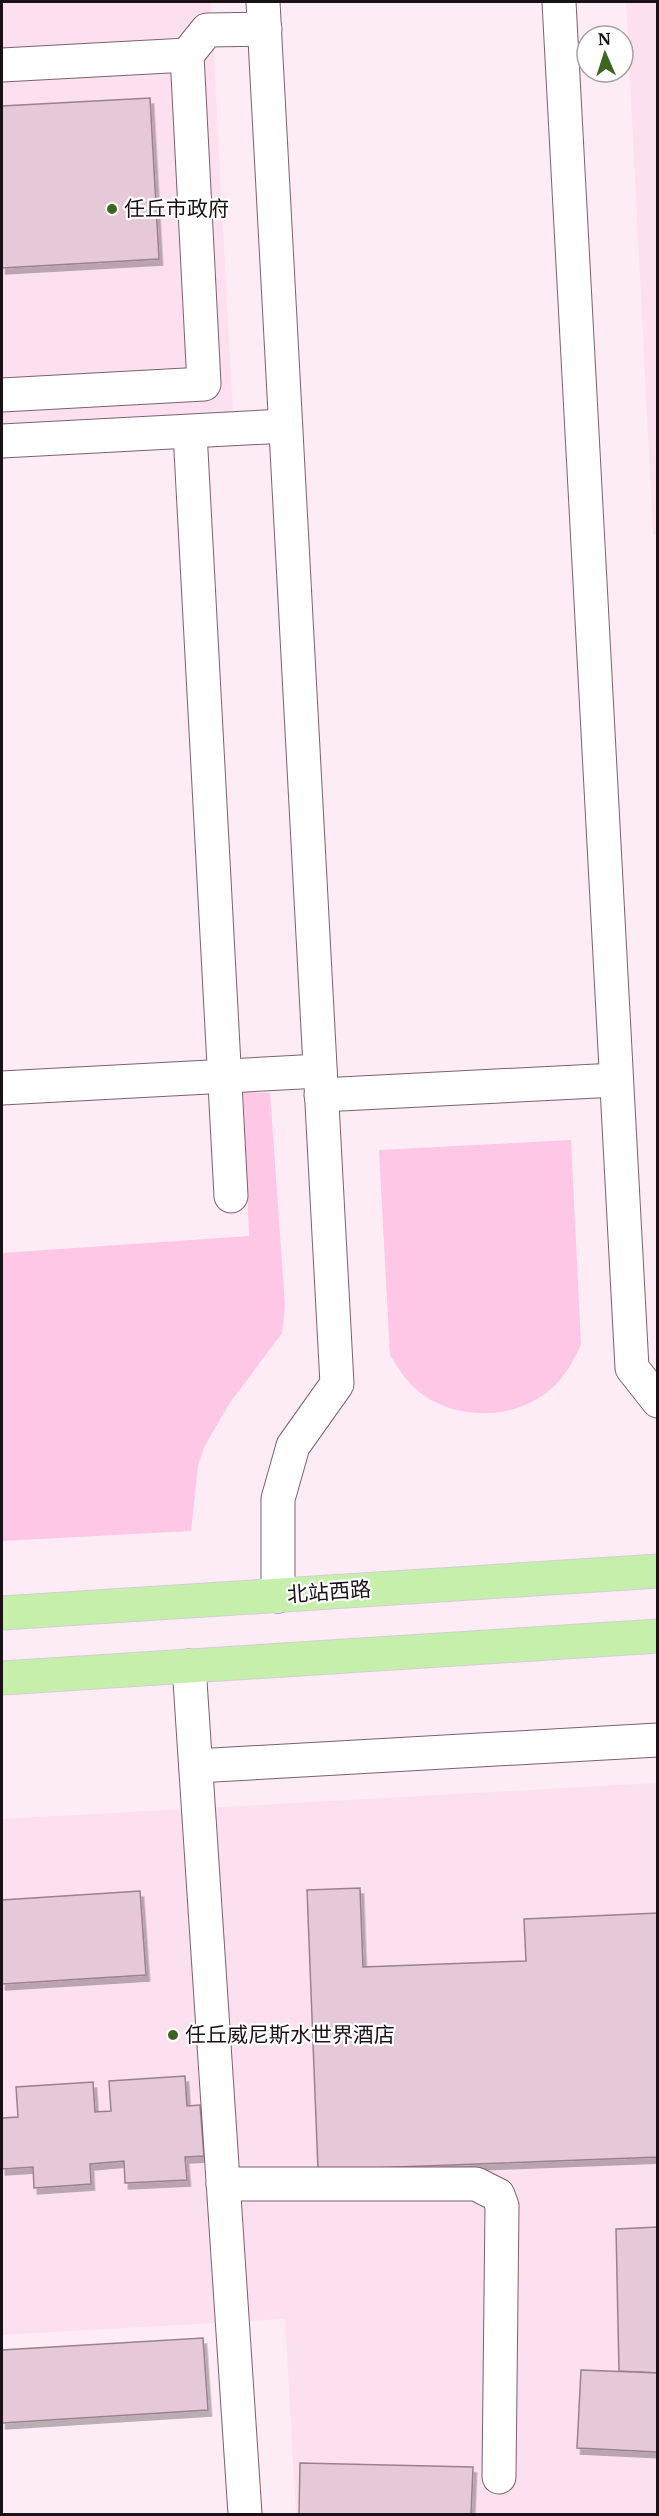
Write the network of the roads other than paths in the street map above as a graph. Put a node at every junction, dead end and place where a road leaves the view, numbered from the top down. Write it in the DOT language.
graph roads {
  1 [pos="559,2"];
  2 [pos="264,15"];
  3 [pos="187,55"];
  4 [pos="2,64"];
  5 [pos="2,395"];
  6 [pos="285,426"];
  7 [pos="190,432"];
  8 [pos="2,441"];
  9 [pos="225,1076"];
  10 [pos="616,1080"];
  11 [pos="321,1083"];
  12 [pos="2,1088"];
  13 [pos="231,1197"];
  14 [pos="657,1401"];
  15 [pos="657,1571"];
  16 [pos="278,1596"];
  17 [pos="2,1613"];
  18 [pos="657,1636"];
  19 [pos="189,1666"];
  20 [pos="2,1678"];
  21 [pos="657,1740"];
  22 [pos="196,1766"];
  23 [pos="223,2184"];
  24 [pos="499,2477"];
  25 [pos="245,2514"];
  1 -- 10 [label="lane"];
  2 -- 3 [label="lane"];
  2 -- 6 [label="lane"];
  3 -- 4 [label="lane"];
  3 -- 5 [label="lane"];
  6 -- 7 [label="lane"];
  6 -- 11 [label="lane"];
  7 -- 8 [label="lane"];
  7 -- 9 [label="lane"];
  9 -- 11 [label="lane"];
  9 -- 12 [label="lane"];
  9 -- 13 [label="lane"];
  10 -- 11 [label="lane"];
  10 -- 14 [label="lane"];
  11 -- 16 [label="lane"];
  15 -- 16 [label="main road, 北站西路"];
  16 -- 17 [label="main road, 北站西路"];
  18 -- 19 [label="main road"];
  19 -- 20 [label="main road"];
  19 -- 22 [label="lane"];
  21 -- 22 [label="lane"];
  22 -- 23 [label="lane"];
  23 -- 24 [label="lane"];
  23 -- 25 [label="lane"];
}
